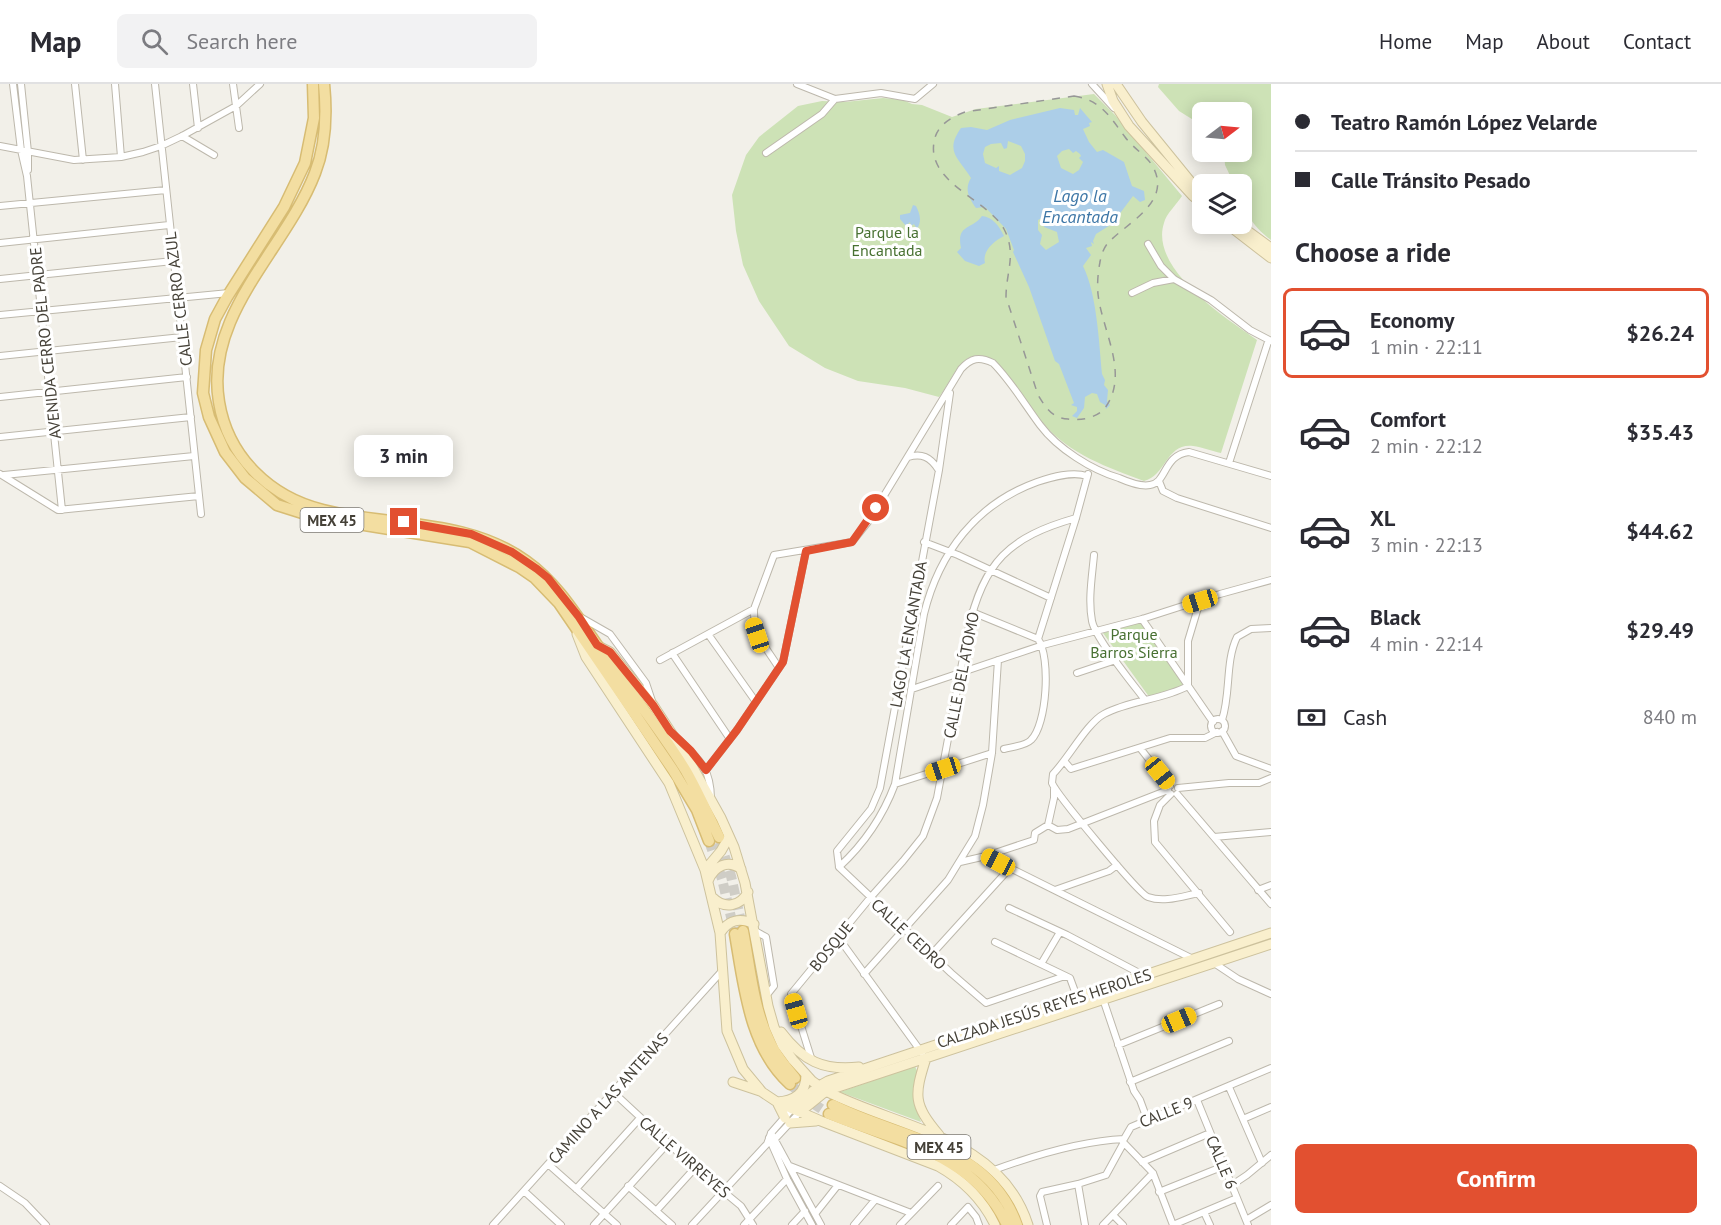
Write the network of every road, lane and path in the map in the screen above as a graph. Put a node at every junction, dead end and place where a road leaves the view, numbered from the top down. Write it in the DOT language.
graph roads {
  1 [pos="14,84"];
  2 [pos="21,84"];
  3 [pos="75,84"];
  4 [pos="114,84"];
  5 [pos="155,84"];
  6 [pos="192,84"];
  7 [pos="233,84"];
  8 [pos="260,84"];
  9 [pos="313,84"];
  10 [pos="324,84"];
  11 [pos="796,84"];
  12 [pos="933,84"];
  13 [pos="1092,84"];
  14 [pos="1107,86"];
  15 [pos="835,99"];
  16 [pos="236,106"];
  17 [pos="198,128"];
  18 [pos="239,128"];
  19 [pos="182,136"];
  20 [pos="0,146"];
  21 [pos="161,147"];
  22 [pos="21,150"];
  23 [pos="28,152"];
  24 [pos="766,153"];
  25 [pos="214,155"];
  26 [pos="121,157"];
  27 [pos="83,160"];
  28 [pos="27,176"];
  29 [pos="1192,183"];
  30 [pos="166,190"];
  31 [pos="1192,195"];
  32 [pos="30,203"];
  33 [pos="0,206"];
  34 [pos="169,225"];
  35 [pos="1240,234"];
  36 [pos="1252,234"];
  37 [pos="34,240"];
  38 [pos="0,243"];
  39 [pos="1148,244"];
  40 [pos="1271,248"];
  41 [pos="1271,258"];
  42 [pos="173,261"];
  43 [pos="38,276"];
  44 [pos="0,279"];
  45 [pos="1174,279"];
  46 [pos="230,292"];
  47 [pos="1132,293"];
  48 [pos="178,298"];
  49 [pos="41,311"];
  50 [pos="0,315"];
  51 [pos="182,337"];
  52 [pos="1270,342"];
  53 [pos="45,351"];
  54 [pos="0,356"];
  55 [pos="187,377"];
  56 [pos="951,389"];
  57 [pos="49,392"];
  58 [pos="0,397"];
  59 [pos="190,417"];
  60 [pos="54,431"];
  61 [pos="0,436"];
  62 [pos="194,456"];
  63 [pos="908,457"];
  64 [pos="1229,463"];
  65 [pos="1090,467"];
  66 [pos="939,470"];
  67 [pos="58,471"];
  68 [pos="1,475"];
  69 [pos="1087,476"];
  70 [pos="1271,477"];
  71 [pos="1160,481"];
  72 [pos="199,495"];
  73 [pos="62,510"];
  74 [pos="201,514"];
  75 [pos="1076,518"];
  76 [pos="1271,528"];
  77 [pos="924,542"];
  78 [pos="806,551"];
  79 [pos="949,551"];
  80 [pos="1094,555"];
  81 [pos="990,570"];
  82 [pos="1271,580"];
  83 [pos="1052,598"];
  84 [pos="1200,601"];
  85 [pos="754,609"];
  86 [pos="972,612"];
  87 [pos="1142,619"];
  88 [pos="577,621"];
  89 [pos="1271,628"];
  90 [pos="1095,630"];
  91 [pos="708,634"];
  92 [pos="1040,642"];
  93 [pos="597,645"];
  94 [pos="672,653"];
  95 [pos="660,660"];
  96 [pos="998,660"];
  97 [pos="1116,660"];
  98 [pos="902,666"];
  99 [pos="779,668"];
  100 [pos="915,668"];
  101 [pos="1077,673"];
  102 [pos="960,674"];
  103 [pos="1188,686"];
  104 [pos="912,689"];
  105 [pos="1145,700"];
  106 [pos="756,702"];
  107 [pos="653,705"];
  108 [pos="1222,720"];
  109 [pos="1213,722"];
  110 [pos="670,731"];
  111 [pos="1219,732"];
  112 [pos="730,739"];
  113 [pos="1140,748"];
  114 [pos="1004,749"];
  115 [pos="992,753"];
  116 [pos="1065,762"];
  117 [pos="943,769"];
  118 [pos="1271,769"];
  119 [pos="706,770"];
  120 [pos="1271,778"];
  121 [pos="895,784"];
  122 [pos="1054,788"];
  123 [pos="1173,790"];
  124 [pos="711,799"];
  125 [pos="1082,822"];
  126 [pos="1048,825"];
  127 [pos="1271,832"];
  128 [pos="1214,837"];
  129 [pos="719,838"];
  130 [pos="986,856"];
  131 [pos="960,862"];
  132 [pos="1117,865"];
  133 [pos="839,867"];
  134 [pos="1010,868"];
  135 [pos="705,870"];
  136 [pos="741,870"];
  137 [pos="708,881"];
  138 [pos="1271,885"];
  139 [pos="1055,890"];
  140 [pos="1258,890"];
  141 [pos="747,892"];
  142 [pos="1199,893"];
  143 [pos="713,898"];
  144 [pos="870,898"];
  145 [pos="1271,904"];
  146 [pos="1009,908"];
  147 [pos="754,927"];
  148 [pos="903,929"];
  149 [pos="1060,932"];
  150 [pos="1230,932"];
  151 [pos="720,933"];
  152 [pos="739,933"];
  153 [pos="1271,933"];
  154 [pos="838,937"];
  155 [pos="995,942"];
  156 [pos="1271,944"];
  157 [pos="931,955"];
  158 [pos="1193,959"];
  159 [pos="1214,963"];
  160 [pos="1041,964"];
  161 [pos="723,971"];
  162 [pos="864,974"];
  163 [pos="1143,975"];
  164 [pos="1065,976"];
  165 [pos="1101,989"];
  166 [pos="1271,994"];
  167 [pos="1077,997"];
  168 [pos="1104,1000"];
  169 [pos="1219,1004"];
  170 [pos="771,1018"];
  171 [pos="1229,1041"];
  172 [pos="1119,1045"];
  173 [pos="920,1049"];
  174 [pos="926,1058"];
  175 [pos="812,1062"];
  176 [pos="873,1065"];
  177 [pos="1271,1068"];
  178 [pos="797,1079"];
  179 [pos="733,1082"];
  180 [pos="1131,1082"];
  181 [pos="1229,1087"];
  182 [pos="613,1092"];
  183 [pos="762,1092"];
  184 [pos="1197,1100"];
  185 [pos="777,1102"];
  186 [pos="827,1102"];
  187 [pos="1271,1107"];
  188 [pos="796,1110"];
  189 [pos="640,1118"];
  190 [pos="1147,1119"];
  191 [pos="1243,1119"];
  192 [pos="787,1120"];
  193 [pos="1210,1133"];
  194 [pos="940,1137"];
  195 [pos="771,1139"];
  196 [pos="1123,1141"];
  197 [pos="668,1143"];
  198 [pos="1271,1155"];
  199 [pos="1142,1162"];
  200 [pos="548,1164"];
  201 [pos="1262,1164"];
  202 [pos="790,1166"];
  203 [pos="1224,1166"];
  204 [pos="695,1168"];
  205 [pos="994,1170"];
  206 [pos="1153,1173"];
  207 [pos="787,1179"];
  208 [pos="1078,1184"];
  209 [pos="0,1185"];
  210 [pos="838,1185"];
  211 [pos="1232,1185"];
  212 [pos="628,1186"];
  213 [pos="938,1186"];
  214 [pos="576,1189"];
  215 [pos="524,1191"];
  216 [pos="724,1191"];
  217 [pos="1159,1191"];
  218 [pos="1237,1198"];
  219 [pos="875,1200"];
  220 [pos="1271,1205"];
  221 [pos="656,1211"];
  222 [pos="805,1211"];
  223 [pos="1204,1212"];
  224 [pos="911,1213"];
  225 [pos="604,1214"];
  226 [pos="815,1214"];
  227 [pos="1113,1215"];
  228 [pos="750,1218"];
  229 [pos="499,1219"];
  230 [pos="1247,1223"];
  231 [pos="46,1225"];
  232 [pos="493,1225"];
  233 [pos="506,1225"];
  234 [pos="561,1225"];
  235 [pos="594,1225"];
  236 [pos="616,1225"];
  237 [pos="672,1225"];
  238 [pos="692,1225"];
  239 [pos="744,1225"];
  240 [pos="753,1225"];
  241 [pos="792,1225"];
  242 [pos="812,1225"];
  243 [pos="821,1225"];
  244 [pos="854,1225"];
  245 [pos="900,1225"];
  246 [pos="951,1225"];
  247 [pos="978,1225"];
  248 [pos="995,1225"];
  249 [pos="1007,1225"];
  250 [pos="1017,1225"];
  251 [pos="1028,1225"];
  252 [pos="1047,1225"];
  253 [pos="1085,1225"];
  254 [pos="1103,1225"];
  255 [pos="1123,1225"];
  256 [pos="1173,1225"];
  257 [pos="1210,1225"];
  1 -- 22 [label="street"];
  2 -- 23 [label="street"];
  3 -- 27 [label="street"];
  4 -- 26 [label="street"];
  5 -- 21 [label="street, CALLE CERRO AZUL"];
  6 -- 17 [label="street"];
  7 -- 16 [label="street"];
  8 -- 16 [label="street"];
  9 -- 46 [label="main road, MEX 45"];
  10 -- 88 [label="main road, MEX 45"];
  11 -- 15 [label="street"];
  12 -- 15 [label="street"];
  13 -- 14 [label="street"];
  14 -- 29 [label="street"];
  14 -- 31 [label="street"];
  15 -- 24 [label="street"];
  16 -- 17 [label="street"];
  16 -- 18 [label="street"];
  17 -- 19 [label="street"];
  19 -- 21 [label="street"];
  19 -- 25 [label="street"];
  20 -- 22 [label="street"];
  21 -- 26 [label="street"];
  21 -- 30 [label="street, CALLE CERRO AZUL"];
  22 -- 23 [label="street"];
  22 -- 28 [label="street"];
  23 -- 27 [label="street"];
  23 -- 28 [label="street"];
  26 -- 27 [label="street"];
  28 -- 32 [label="street, AVENIDA CERRO DEL PADRE"];
  30 -- 32 [label="street"];
  30 -- 34 [label="street, CALLE CERRO AZUL"];
  32 -- 33 [label="street"];
  32 -- 37 [label="street, AVENIDA CERRO DEL PADRE"];
  34 -- 37 [label="street"];
  34 -- 42 [label="street, CALLE CERRO AZUL"];
  35 -- 41 [label="street"];
  36 -- 40 [label="street"];
  37 -- 38 [label="street"];
  37 -- 43 [label="street, AVENIDA CERRO DEL PADRE"];
  39 -- 45 [label="street"];
  42 -- 43 [label="street"];
  42 -- 48 [label="street, CALLE CERRO AZUL"];
  43 -- 44 [label="street"];
  43 -- 49 [label="street, AVENIDA CERRO DEL PADRE"];
  45 -- 47 [label="street"];
  45 -- 52 [label="street"];
  46 -- 48 [label="street"];
  46 -- 88 [label="main road, MEX 45"];
  48 -- 49 [label="street"];
  48 -- 51 [label="street, CALLE CERRO AZUL"];
  49 -- 50 [label="street"];
  49 -- 53 [label="street, AVENIDA CERRO DEL PADRE"];
  51 -- 53 [label="street"];
  51 -- 55 [label="street, CALLE CERRO AZUL"];
  52 -- 64 [label="street"];
  53 -- 54 [label="street"];
  53 -- 57 [label="street, AVENIDA CERRO DEL PADRE"];
  55 -- 57 [label="street"];
  55 -- 59 [label="street, CALLE CERRO AZUL"];
  56 -- 63 [label="street"];
  56 -- 65 [label="street"];
  56 -- 66 [label="street, LAGO LA ENCANTADA"];
  57 -- 58 [label="street"];
  57 -- 60 [label="street, AVENIDA CERRO DEL PADRE"];
  59 -- 60 [label="street"];
  59 -- 62 [label="street, CALLE CERRO AZUL"];
  60 -- 61 [label="street"];
  60 -- 67 [label="street, AVENIDA CERRO DEL PADRE"];
  62 -- 67 [label="street"];
  62 -- 72 [label="street, CALLE CERRO AZUL"];
  63 -- 66 [label="street"];
  63 -- 78 [label="street"];
  64 -- 70 [label="street"];
  64 -- 71 [label="street"];
  65 -- 69 [label="street"];
  65 -- 71 [label="street"];
  66 -- 77 [label="street, LAGO LA ENCANTADA"];
  67 -- 68 [label="street"];
  67 -- 73 [label="street, AVENIDA CERRO DEL PADRE"];
  68 -- 73 [label="street"];
  69 -- 75 [label="street"];
  69 -- 79 [label="street"];
  71 -- 76 [label="street"];
  72 -- 73 [label="street"];
  72 -- 74 [label="street, CALLE CERRO AZUL"];
  75 -- 81 [label="street, CALLE DEL ÁTOMO"];
  75 -- 83 [label="street"];
  77 -- 79 [label="street"];
  77 -- 98 [label="street, LAGO LA ENCANTADA"];
  78 -- 85 [label="street"];
  78 -- 99 [label="street"];
  79 -- 81 [label="street"];
  79 -- 100 [label="street"];
  80 -- 90 [label="street"];
  81 -- 83 [label="street"];
  81 -- 86 [label="street, CALLE DEL ÁTOMO"];
  82 -- 84 [label="street"];
  83 -- 92 [label="street"];
  84 -- 87 [label="street"];
  84 -- 103 [label="street"];
  85 -- 91 [label="street"];
  85 -- 99 [label="street"];
  86 -- 92 [label="street"];
  86 -- 102 [label="street, CALLE DEL ÁTOMO"];
  87 -- 90 [label="street"];
  87 -- 103 [label="street"];
  88 -- 93 [label="main road, MEX 45"];
  88 -- 107 [label="street"];
  88 -- 129 [label="main road, MEX 45"];
  88 -- 135 [label="street"];
  89 -- 108 [label="street"];
  90 -- 92 [label="street"];
  90 -- 97 [label="street"];
  91 -- 94 [label="street"];
  91 -- 106 [label="street"];
  92 -- 96 [label="street"];
  92 -- 114 [label="street"];
  93 -- 107 [label="street"];
  93 -- 129 [label="main road, MEX 45"];
  94 -- 95 [label="street"];
  94 -- 112 [label="street"];
  96 -- 102 [label="street"];
  96 -- 115 [label="street"];
  97 -- 101 [label="street"];
  97 -- 105 [label="street"];
  98 -- 100 [label="street"];
  98 -- 133 [label="street, LAGO LA ENCANTADA"];
  99 -- 106 [label="street"];
  100 -- 104 [label="street"];
  102 -- 104 [label="street"];
  102 -- 117 [label="street, CALLE DEL ÁTOMO"];
  103 -- 105 [label="street"];
  103 -- 109 [label="street"];
  104 -- 121 [label="street"];
  105 -- 116 [label="street"];
  106 -- 112 [label="street"];
  107 -- 110 [label="street"];
  108 -- 109 [label="street"];
  108 -- 111 [label="street"];
  109 -- 111 [label="street"];
  110 -- 119 [label="street"];
  110 -- 124 [label="street"];
  111 -- 113 [label="street"];
  111 -- 118 [label="street"];
  112 -- 119 [label="street"];
  113 -- 116 [label="street"];
  113 -- 123 [label="street"];
  115 -- 117 [label="street"];
  115 -- 131 [label="street"];
  116 -- 122 [label="street"];
  117 -- 121 [label="street"];
  117 -- 144 [label="street, CALLE DEL ÁTOMO"];
  119 -- 124 [label="street"];
  120 -- 123 [label="street"];
  121 -- 133 [label="street"];
  122 -- 125 [label="street"];
  122 -- 126 [label="street"];
  123 -- 125 [label="street"];
  123 -- 128 [label="street"];
  123 -- 142 [label="street"];
  124 -- 129 [label="street"];
  125 -- 126 [label="street"];
  125 -- 132 [label="street"];
  126 -- 130 [label="street"];
  127 -- 128 [label="street"];
  128 -- 140 [label="street"];
  129 -- 135 [label="street"];
  129 -- 136 [label="street"];
  130 -- 131 [label="street"];
  130 -- 134 [label="street"];
  131 -- 148 [label="street"];
  132 -- 139 [label="street"];
  132 -- 142 [label="street"];
  133 -- 144 [label="street, CALLE CEDRO"];
  134 -- 139 [label="street"];
  134 -- 157 [label="street"];
  135 -- 137 [label="street"];
  136 -- 137 [label="street"];
  136 -- 141 [label="street"];
  137 -- 143 [label="street"];
  138 -- 140 [label="street"];
  139 -- 158 [label="street"];
  140 -- 145 [label="street"];
  141 -- 143 [label="street"];
  141 -- 147 [label="street"];
  142 -- 150 [label="street"];
  143 -- 151 [label="street"];
  144 -- 148 [label="street, CALLE CEDRO"];
  144 -- 154 [label="street, BOSQUE"];
  146 -- 149 [label="street"];
  147 -- 151 [label="street"];
  147 -- 170 [label="street"];
  148 -- 157 [label="street, CALLE CEDRO"];
  148 -- 162 [label="street"];
  149 -- 160 [label="street"];
  149 -- 163 [label="street"];
  151 -- 161 [label="street"];
  152 -- 178 [label="main road"];
  153 -- 158 [label="street, CALZADA JESÚS REYES HEROLES"];
  154 -- 162 [label="street"];
  154 -- 175 [label="street, BOSQUE"];
  155 -- 160 [label="street"];
  156 -- 159 [label="street, CALZADA JESÚS REYES HEROLES"];
  157 -- 164 [label="street, CALLE CEDRO"];
  158 -- 163 [label="street, CALZADA JESÚS REYES HEROLES"];
  159 -- 166 [label="street"];
  159 -- 168 [label="street, CALZADA JESÚS REYES HEROLES"];
  160 -- 164 [label="street"];
  161 -- 182 [label="street, CAMINO A LAS ANTENAS"];
  161 -- 183 [label="street"];
  162 -- 173 [label="street"];
  163 -- 165 [label="street, CALZADA JESÚS REYES HEROLES"];
  164 -- 167 [label="street"];
  165 -- 167 [label="street, CALZADA JESÚS REYES HEROLES"];
  165 -- 168 [label="street"];
  167 -- 173 [label="street, CALZADA JESÚS REYES HEROLES"];
  168 -- 172 [label="street"];
  168 -- 174 [label="street, CALZADA JESÚS REYES HEROLES"];
  169 -- 172 [label="street"];
  170 -- 175 [label="street"];
  170 -- 178 [label="street"];
  171 -- 180 [label="street"];
  172 -- 180 [label="street"];
  173 -- 174 [label="street"];
  173 -- 176 [label="street, CALZADA JESÚS REYES HEROLES"];
  174 -- 186 [label="street, CALZADA JESÚS REYES HEROLES"];
  174 -- 194 [label="street"];
  175 -- 176 [label="street"];
  176 -- 186 [label="street, CALZADA JESÚS REYES HEROLES"];
  177 -- 181 [label="street, CALLE 9"];
  178 -- 185 [label="street"];
  178 -- 186 [label="street"];
  179 -- 183 [label="street"];
  180 -- 190 [label="street"];
  181 -- 184 [label="street, CALLE 9"];
  181 -- 191 [label="street"];
  182 -- 189 [label="street, CALLE VIRREYES"];
  182 -- 200 [label="street, CAMINO A LAS ANTENAS"];
  183 -- 185 [label="street"];
  184 -- 190 [label="street, CALLE 9"];
  184 -- 193 [label="street, CALLE 6"];
  185 -- 188 [label="street"];
  185 -- 192 [label="street"];
  186 -- 188 [label="street"];
  186 -- 188 [label="street"];
  186 -- 192 [label="street"];
  186 -- 194 [label="street"];
  186 -- 248 [label="street"];
  186 -- 249 [label="main road, MEX 45"];
  186 -- 250 [label="main road, MEX 45"];
  187 -- 191 [label="street"];
  188 -- 192 [label="street"];
  189 -- 197 [label="street, CALLE VIRREYES"];
  189 -- 214 [label="street"];
  190 -- 196 [label="street, CALLE 9"];
  191 -- 201 [label="street"];
  192 -- 195 [label="street"];
  193 -- 199 [label="street"];
  193 -- 203 [label="street, CALLE 6"];
  194 -- 205 [label="street"];
  195 -- 202 [label="street"];
  195 -- 207 [label="street"];
  195 -- 216 [label="street"];
  196 -- 199 [label="street"];
  196 -- 205 [label="street, CALLE 9"];
  196 -- 208 [label="street"];
  197 -- 204 [label="street, CALLE VIRREYES"];
  197 -- 212 [label="street"];
  198 -- 201 [label="street"];
  199 -- 206 [label="street"];
  200 -- 214 [label="street"];
  200 -- 215 [label="street, CAMINO A LAS ANTENAS"];
  201 -- 211 [label="street"];
  202 -- 210 [label="street"];
  202 -- 226 [label="street"];
  203 -- 211 [label="street, CALLE 6"];
  203 -- 217 [label="street"];
  204 -- 216 [label="street, CALLE VIRREYES"];
  204 -- 221 [label="street"];
  205 -- 251 [label="street"];
  206 -- 217 [label="street"];
  206 -- 227 [label="street"];
  207 -- 222 [label="street"];
  207 -- 228 [label="street"];
  208 -- 252 [label="street"];
  208 -- 253 [label="street"];
  209 -- 231 [label="street"];
  210 -- 219 [label="street"];
  210 -- 226 [label="street"];
  211 -- 218 [label="street, CALLE 6"];
  212 -- 221 [label="street"];
  212 -- 225 [label="street"];
  213 -- 224 [label="street"];
  214 -- 225 [label="street"];
  215 -- 229 [label="street, CAMINO A LAS ANTENAS"];
  215 -- 234 [label="street"];
  216 -- 228 [label="street, CALLE VIRREYES"];
  216 -- 238 [label="street"];
  217 -- 256 [label="street"];
  218 -- 223 [label="street"];
  218 -- 230 [label="street, CALLE 6"];
  219 -- 224 [label="street"];
  219 -- 244 [label="street"];
  220 -- 230 [label="street"];
  221 -- 237 [label="street"];
  222 -- 241 [label="street"];
  222 -- 242 [label="street"];
  223 -- 256 [label="street"];
  223 -- 257 [label="street"];
  224 -- 245 [label="street"];
  225 -- 235 [label="street"];
  225 -- 236 [label="street"];
  226 -- 243 [label="street"];
  227 -- 254 [label="street"];
  227 -- 255 [label="street"];
  228 -- 239 [label="street"];
  228 -- 240 [label="street, CALLE VIRREYES"];
  229 -- 232 [label="street, CAMINO A LAS ANTENAS"];
  229 -- 233 [label="street"];
  246 -- 247 [label="street"];
}
